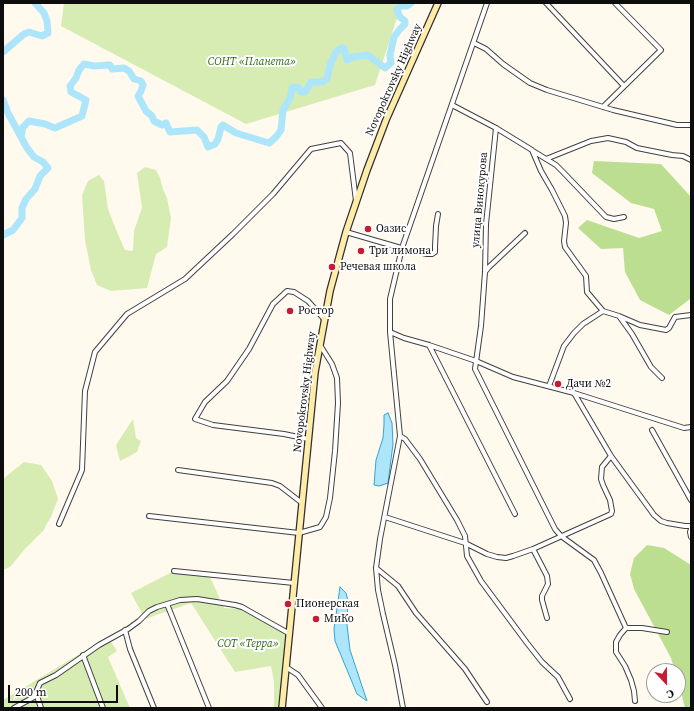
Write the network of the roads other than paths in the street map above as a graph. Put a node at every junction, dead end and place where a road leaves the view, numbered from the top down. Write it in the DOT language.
graph roads {
  1 [pos="438,3"];
  2 [pos="488,3"];
  3 [pos="546,3"];
  4 [pos="615,3"];
  5 [pos="474,43"];
  6 [pos="624,86"];
  7 [pos="452,105"];
  8 [pos="603,107"];
  9 [pos="691,125"];
  10 [pos="496,128"];
  11 [pos="532,150"];
  12 [pos="546,159"];
  13 [pos="691,160"];
  14 [pos="356,202"];
  15 [pos="438,214"];
  16 [pos="624,217"];
  17 [pos="346,232"];
  18 [pos="524,233"];
  19 [pos="402,248"];
  20 [pos="485,272"];
  21 [pos="604,311"];
  22 [pos="619,316"];
  23 [pos="691,316"];
  24 [pos="324,320"];
  25 [pos="390,332"];
  26 [pos="320,344"];
  27 [pos="429,345"];
  28 [pos="476,361"];
  29 [pos="662,378"];
  30 [pos="550,386"];
  31 [pos="574,393"];
  32 [pos="691,427"];
  33 [pos="684,428"];
  34 [pos="652,430"];
  35 [pos="691,431"];
  36 [pos="400,436"];
  37 [pos="308,439"];
  38 [pos="611,456"];
  39 [pos="178,470"];
  40 [pos="691,500"];
  41 [pos="302,503"];
  42 [pos="515,514"];
  43 [pos="149,516"];
  44 [pos="385,516"];
  45 [pos="59,524"];
  46 [pos="691,526"];
  47 [pos="691,529"];
  48 [pos="299,533"];
  49 [pos="562,536"];
  50 [pos="691,537"];
  51 [pos="465,543"];
  52 [pos="533,549"];
  53 [pos="376,568"];
  54 [pos="174,571"];
  55 [pos="294,584"];
  56 [pos="167,604"];
  57 [pos="547,618"];
  58 [pos="626,628"];
  59 [pos="125,630"];
  60 [pos="667,632"];
  61 [pos="290,634"];
  62 [pos="83,655"];
  63 [pos="286,667"];
  64 [pos="36,693"];
  65 [pos="570,699"];
  66 [pos="635,701"];
  67 [pos="487,702"];
  68 [pos="14,708"];
  69 [pos="41,708"];
  70 [pos="103,708"];
  71 [pos="154,708"];
  72 [pos="209,708"];
  73 [pos="282,708"];
  74 [pos="322,708"];
  75 [pos="403,708"];
  1 -- 14 [label="main road, Novopokrovsky Highway"];
  2 -- 5 [label="street"];
  3 -- 6 [label="street"];
  4 -- 6 [label="street"];
  5 -- 7 [label="street"];
  5 -- 8 [label="street"];
  6 -- 8 [label="street"];
  7 -- 10 [label="street"];
  7 -- 19 [label="street"];
  8 -- 9 [label="street"];
  10 -- 11 [label="street"];
  10 -- 20 [label="street, улица Винокурова"];
  11 -- 12 [label="street"];
  11 -- 21 [label="street"];
  12 -- 13 [label="street"];
  12 -- 16 [label="street"];
  14 -- 17 [label="main road, Novopokrovsky Highway"];
  14 -- 45 [label="street"];
  15 -- 19 [label="street"];
  17 -- 19 [label="street"];
  17 -- 24 [label="main road, Novopokrovsky Highway"];
  18 -- 20 [label="street"];
  19 -- 25 [label="street"];
  20 -- 28 [label="street, улица Винокурова"];
  21 -- 22 [label="street"];
  21 -- 30 [label="street"];
  22 -- 23 [label="street"];
  22 -- 29 [label="street"];
  24 -- 26 [label="main road, Novopokrovsky Highway"];
  24 -- 37 [label="street"];
  25 -- 27 [label="street"];
  25 -- 36 [label="street"];
  26 -- 37 [label="main road, Novopokrovsky Highway"];
  26 -- 48 [label="street"];
  27 -- 28 [label="street"];
  27 -- 42 [label="street"];
  28 -- 30 [label="street"];
  28 -- 49 [label="street"];
  30 -- 31 [label="street"];
  31 -- 33 [label="street"];
  31 -- 38 [label="street"];
  32 -- 33 [label="street"];
  33 -- 35 [label="street"];
  34 -- 40 [label="street"];
  36 -- 44 [label="street"];
  36 -- 51 [label="street"];
  37 -- 41 [label="main road, Novopokrovsky Highway"];
  38 -- 46 [label="street"];
  38 -- 49 [label="street"];
  39 -- 41 [label="street"];
  41 -- 48 [label="main road, Novopokrovsky Highway"];
  43 -- 48 [label="street"];
  44 -- 51 [label="street"];
  44 -- 53 [label="street"];
  47 -- 50 [label="street"];
  48 -- 55 [label="main road, Novopokrovsky Highway"];
  49 -- 52 [label="street"];
  49 -- 58 [label="street"];
  51 -- 52 [label="street"];
  51 -- 65 [label="street"];
  52 -- 57 [label="street"];
  53 -- 67 [label="street"];
  53 -- 75 [label="street"];
  54 -- 55 [label="street"];
  55 -- 61 [label="main road, Novopokrovsky Highway"];
  56 -- 59 [label="street"];
  56 -- 61 [label="street"];
  56 -- 72 [label="street"];
  58 -- 60 [label="street"];
  58 -- 66 [label="street"];
  59 -- 62 [label="street"];
  59 -- 71 [label="street"];
  61 -- 63 [label="main road, Novopokrovsky Highway"];
  62 -- 64 [label="street"];
  62 -- 70 [label="street"];
  63 -- 73 [label="main road, Novopokrovsky Highway"];
  63 -- 74 [label="street"];
  64 -- 68 [label="street"];
  64 -- 69 [label="street"];
}
